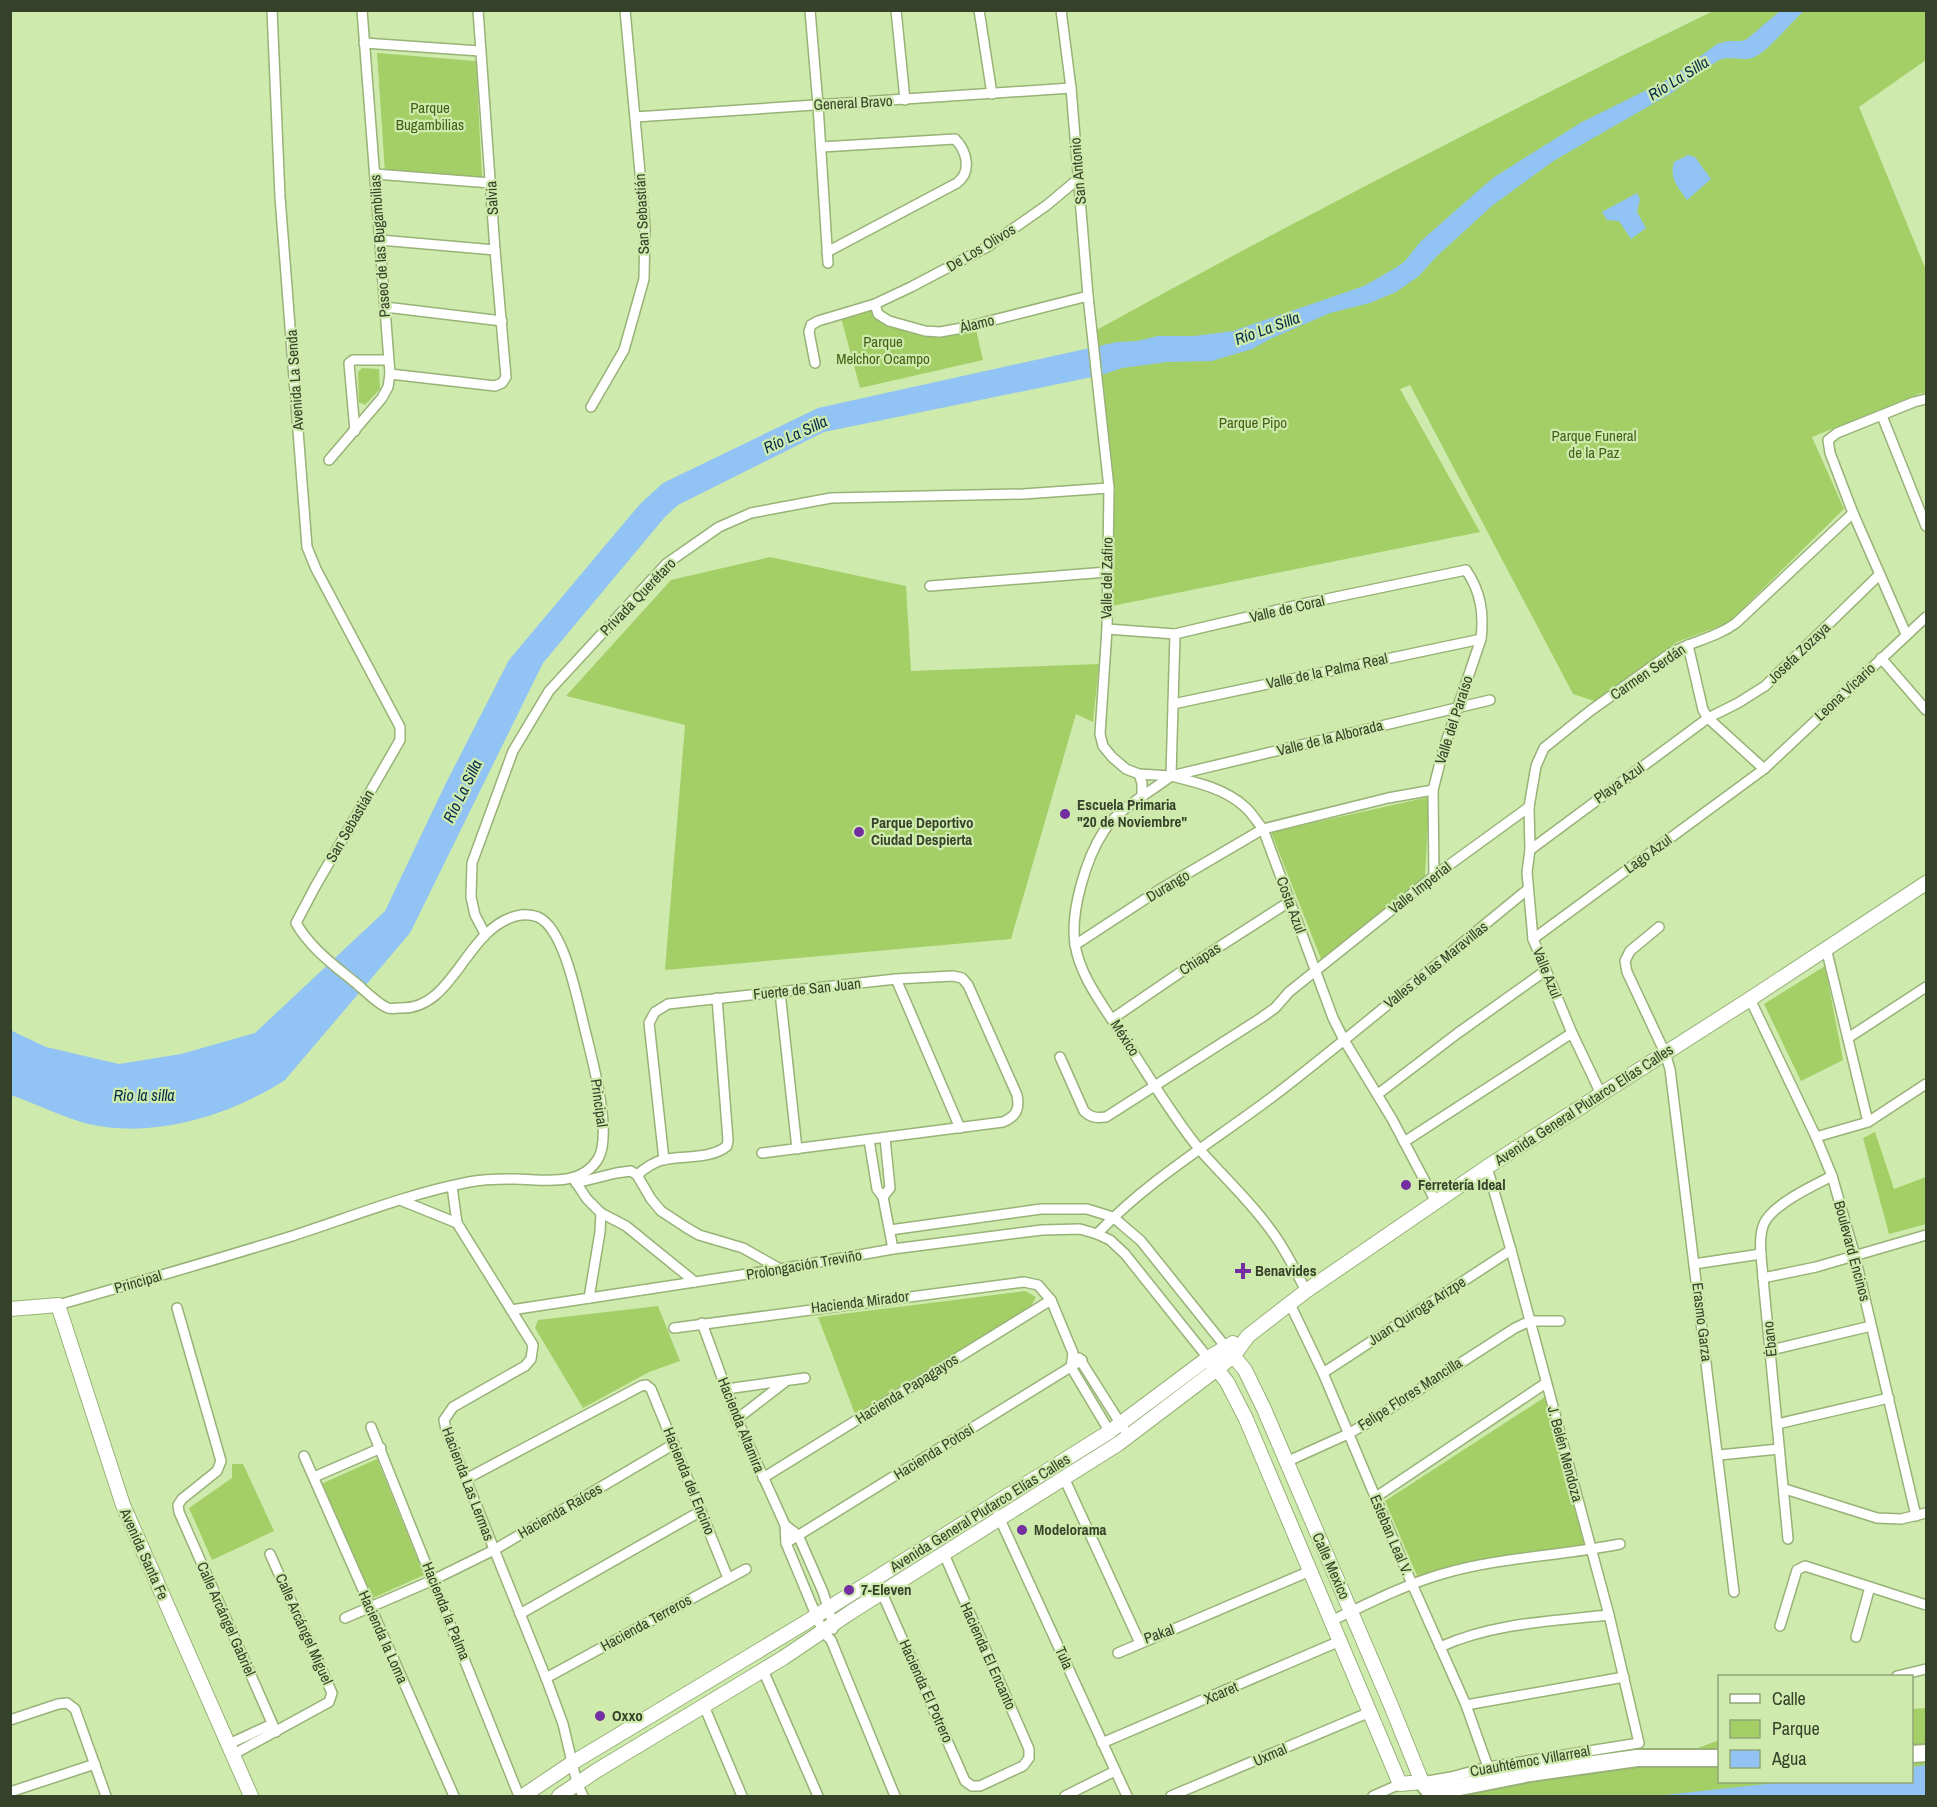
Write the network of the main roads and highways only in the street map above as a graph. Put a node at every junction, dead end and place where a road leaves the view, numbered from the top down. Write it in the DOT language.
graph roads {
  1 [pos="1718,1758"];
  2 [pos="1422,1782"];
  1 -- 2 [label="highway"];
}
